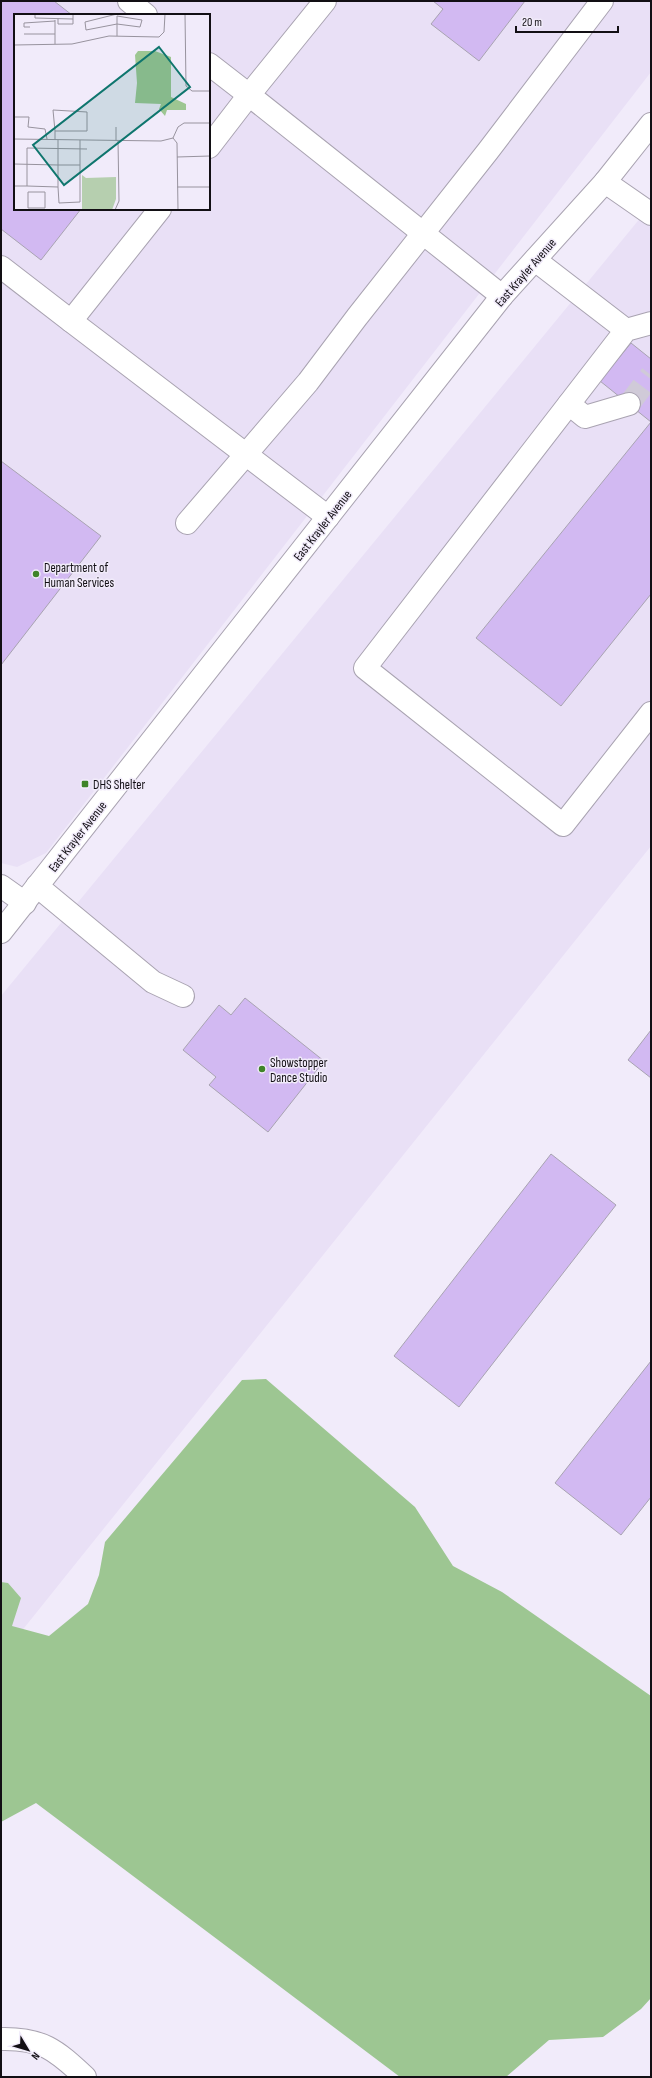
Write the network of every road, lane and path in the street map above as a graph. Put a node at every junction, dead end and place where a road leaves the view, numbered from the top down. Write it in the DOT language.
graph roads {
  1 [pos="129,1"];
  2 [pos="325,1"];
  3 [pos="602,1"];
  4 [pos="145,14"];
  5 [pos="210,65"];
  6 [pos="249,95"];
  7 [pos="651,124"];
  8 [pos="210,145"];
  9 [pos="605,182"];
  10 [pos="159,210"];
  11 [pos="651,214"];
  12 [pos="422,232"];
  13 [pos="535,260"];
  14 [pos="1,267"];
  15 [pos="502,296"];
  16 [pos="71,321"];
  17 [pos="651,323"];
  18 [pos="626,330"];
  19 [pos="569,404"];
  20 [pos="628,404"];
  21 [pos="245,455"];
  22 [pos="328,518"];
  23 [pos="187,523"];
  24 [pos="651,713"];
  25 [pos="1,886"];
  26 [pos="31,895"];
  27 [pos="1,932"];
  28 [pos="183,996"];
  29 [pos="10,2039"];
  30 [pos="85,2077"];
  1 -- 4 [label="street"];
  2 -- 6 [label="street"];
  3 -- 12 [label="street"];
  5 -- 6 [label="street"];
  6 -- 8 [label="street"];
  6 -- 12 [label="street"];
  7 -- 9 [label="street, East Krayler Avenue"];
  9 -- 11 [label="street"];
  9 -- 13 [label="street, East Krayler Avenue"];
  10 -- 16 [label="street"];
  12 -- 15 [label="street"];
  12 -- 21 [label="street"];
  13 -- 15 [label="street, East Krayler Avenue"];
  13 -- 18 [label="street"];
  14 -- 16 [label="street"];
  15 -- 22 [label="street, East Krayler Avenue"];
  16 -- 21 [label="street"];
  17 -- 18 [label="street"];
  18 -- 19 [label="street"];
  19 -- 20 [label="street"];
  19 -- 24 [label="street"];
  21 -- 22 [label="street"];
  21 -- 23 [label="street"];
  22 -- 26 [label="street, East Krayler Avenue"];
  25 -- 26 [label="street"];
  26 -- 27 [label="street, East Krayler Avenue"];
  26 -- 28 [label="street"];
  29 -- 30 [label="street"];
}
